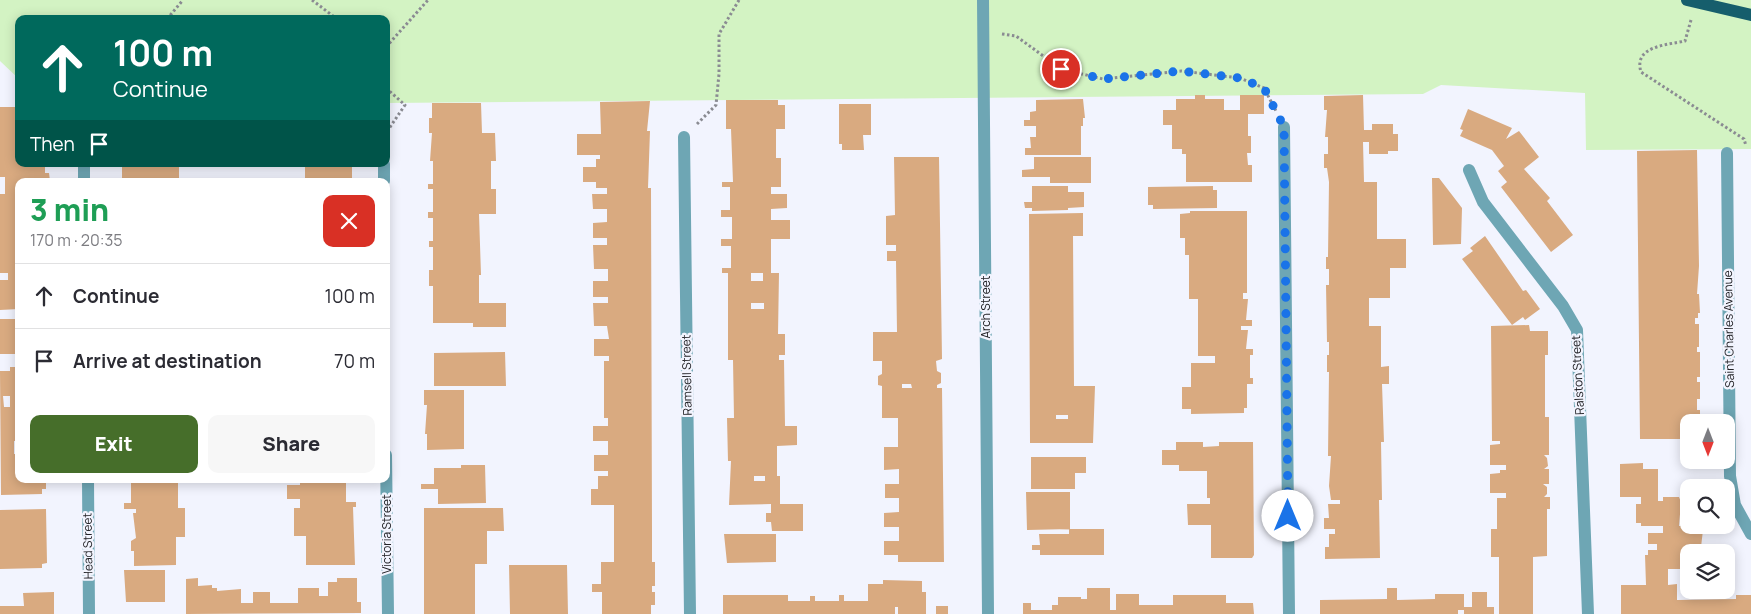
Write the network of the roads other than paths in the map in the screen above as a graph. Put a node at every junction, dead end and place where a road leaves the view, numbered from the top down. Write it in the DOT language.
graph roads {
  1 [pos="984,0"];
  2 [pos="1687,0"];
  3 [pos="1751,15"];
  4 [pos="1284,127"];
  5 [pos="684,137"];
  6 [pos="1727,153"];
  7 [pos="1469,170"];
  8 [pos="88,483"];
  9 [pos="386,483"];
  10 [pos="1751,534"];
  11 [pos="89,614"];
  12 [pos="388,614"];
  13 [pos="690,614"];
  14 [pos="988,614"];
  15 [pos="1288,614"];
  16 [pos="1588,614"];
  1 -- 14 [label="street, Arch Street"];
  2 -- 3 [label="main road"];
  4 -- 15 [label="street"];
  5 -- 13 [label="street, Ramsell Street"];
  6 -- 10 [label="street, Saint Charles Avenue"];
  7 -- 16 [label="street, Ralston Street"];
  8 -- 11 [label="street, Head Street"];
  9 -- 12 [label="street, Victoria Street"];
}
